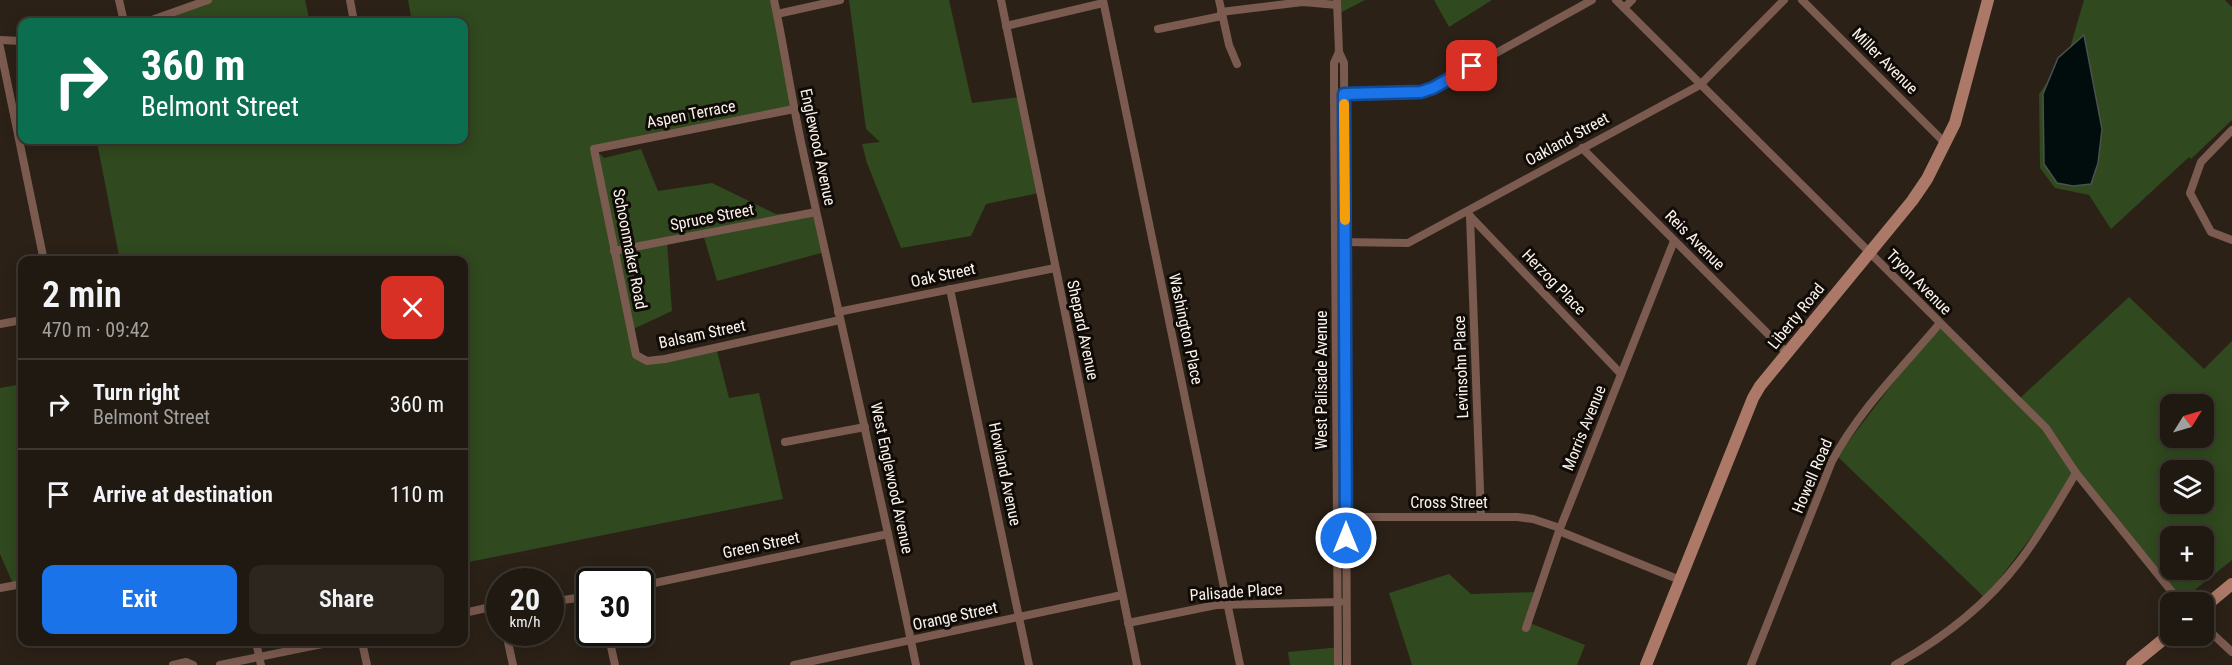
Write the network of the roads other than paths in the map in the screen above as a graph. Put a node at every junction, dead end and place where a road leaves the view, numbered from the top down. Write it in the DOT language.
graph roads {
  1 [pos="119,0"];
  2 [pos="208,0"];
  3 [pos="350,0"];
  4 [pos="774,0"];
  5 [pos="840,0"];
  6 [pos="1001,0"];
  7 [pos="1219,0"];
  8 [pos="1592,0"];
  9 [pos="1616,0"];
  10 [pos="1632,0"];
  11 [pos="1784,0"];
  12 [pos="1802,0"];
  13 [pos="1986,1"];
  14 [pos="1103,2"];
  15 [pos="1337,2"];
  16 [pos="1624,8"];
  17 [pos="777,14"];
  18 [pos="1222,14"];
  19 [pos="123,18"];
  20 [pos="157,18"];
  21 [pos="353,18"];
  22 [pos="1006,26"];
  23 [pos="1158,29"];
  24 [pos="0,40"];
  25 [pos="18,41"];
  26 [pos="0,47"];
  27 [pos="1339,52"];
  28 [pos="1236,64"];
  29 [pos="1700,85"];
  30 [pos="1334,94"];
  31 [pos="1344,94"];
  32 [pos="794,109"];
  33 [pos="2232,130"];
  34 [pos="18,135"];
  35 [pos="20,144"];
  36 [pos="1946,144"];
  37 [pos="1582,148"];
  38 [pos="594,149"];
  39 [pos="816,212"];
  40 [pos="1468,214"];
  41 [pos="2232,240"];
  42 [pos="1674,241"];
  43 [pos="1335,242"];
  44 [pos="1345,242"];
  45 [pos="614,251"];
  46 [pos="1869,253"];
  47 [pos="43,256"];
  48 [pos="1055,268"];
  49 [pos="950,289"];
  50 [pos="835,299"];
  51 [pos="839,316"];
  52 [pos="18,321"];
  53 [pos="1940,323"];
  54 [pos="0,324"];
  55 [pos="774,333"];
  56 [pos="1787,353"];
  57 [pos="636,355"];
  58 [pos="1621,374"];
  59 [pos="865,427"];
  60 [pos="785,442"];
  61 [pos="2076,473"];
  62 [pos="1342,517"];
  63 [pos="1481,517"];
  64 [pos="1560,530"];
  65 [pos="888,534"];
  66 [pos="1680,580"];
  67 [pos="654,583"];
  68 [pos="2232,584"];
  69 [pos="18,585"];
  70 [pos="0,588"];
  71 [pos="2172,592"];
  72 [pos="1122,595"];
  73 [pos="2214,599"];
  74 [pos="1342,602"];
  75 [pos="1227,604"];
  76 [pos="486,608"];
  77 [pos="468,612"];
  78 [pos="1019,617"];
  79 [pos="1128,623"];
  80 [pos="1526,628"];
  81 [pos="2214,635"];
  82 [pos="911,640"];
  83 [pos="2160,642"];
  84 [pos="257,646"];
  85 [pos="317,646"];
  86 [pos="363,646"];
  87 [pos="509,646"];
  88 [pos="611,646"];
  89 [pos="2232,652"];
  90 [pos="260,661"];
  91 [pos="173,665"];
  92 [pos="193,665"];
  93 [pos="220,665"];
  94 [pos="368,665"];
  95 [pos="513,665"];
  96 [pos="615,665"];
  97 [pos="794,665"];
  98 [pos="916,665"];
  99 [pos="1029,665"];
  100 [pos="1137,665"];
  101 [pos="1240,665"];
  102 [pos="1338,665"];
  103 [pos="1347,665"];
  104 [pos="1646,665"];
  105 [pos="1751,665"];
  106 [pos="1895,665"];
  107 [pos="2132,665"];
  1 -- 19 [label="street"];
  2 -- 20 [label="street"];
  3 -- 21 [label="street"];
  4 -- 17 [label="street, Englewood Avenue"];
  5 -- 17 [label="street"];
  6 -- 22 [label="street, Shepard Avenue"];
  7 -- 18 [label="street"];
  8 -- 31 [label="street"];
  9 -- 16 [label="street, Tryon Avenue"];
  10 -- 16 [label="street"];
  11 -- 29 [label="street, Oakland Street"];
  12 -- 36 [label="street, Miller Avenue"];
  13 -- 36 [label="main road, Liberty Road"];
  14 -- 22 [label="street"];
  14 -- 75 [label="street, Washington Place"];
  15 -- 18 [label="street"];
  15 -- 27 [label="street"];
  16 -- 29 [label="street, Tryon Avenue"];
  17 -- 32 [label="street, Englewood Avenue"];
  18 -- 23 [label="street"];
  18 -- 28 [label="street"];
  22 -- 48 [label="street, Shepard Avenue"];
  24 -- 25 [label="street"];
  26 -- 34 [label="street"];
  27 -- 30 [label="street, West Palisade Avenue"];
  27 -- 31 [label="street, West Palisade Avenue"];
  29 -- 37 [label="street, Oakland Street"];
  29 -- 46 [label="street, Tryon Avenue"];
  30 -- 31 [label="street"];
  30 -- 43 [label="street, West Palisade Avenue"];
  31 -- 44 [label="street, West Palisade Avenue"];
  32 -- 38 [label="street, Aspen Terrace"];
  32 -- 39 [label="street, Englewood Avenue"];
  33 -- 41 [label="street"];
  35 -- 47 [label="street"];
  36 -- 46 [label="main road, Liberty Road"];
  37 -- 40 [label="street, Oakland Street"];
  37 -- 42 [label="street, Reis Avenue"];
  38 -- 45 [label="street, Schoonmaker Road"];
  39 -- 45 [label="street, Spruce Street"];
  39 -- 50 [label="street, Englewood Avenue"];
  40 -- 44 [label="street, Oakland Street"];
  40 -- 58 [label="street, Herzog Place"];
  40 -- 63 [label="street, Levinsohn Place"];
  42 -- 56 [label="street, Reis Avenue"];
  42 -- 58 [label="street, Morris Avenue"];
  43 -- 44 [label="street, Oakland Street"];
  43 -- 62 [label="street, West Palisade Avenue"];
  44 -- 62 [label="street, West Palisade Avenue"];
  45 -- 57 [label="street, Schoonmaker Road"];
  46 -- 53 [label="street, Tryon Avenue"];
  46 -- 56 [label="main road, Liberty Road"];
  48 -- 49 [label="street, Oak Street"];
  48 -- 72 [label="street, Shepard Avenue"];
  49 -- 51 [label="street, Oak Street"];
  49 -- 78 [label="street, Howland Avenue"];
  50 -- 51 [label="street, West Englewood Avenue"];
  51 -- 55 [label="street, Oak Street"];
  51 -- 59 [label="street, West Englewood Avenue"];
  52 -- 54 [label="street"];
  53 -- 61 [label="street, Tryon Avenue"];
  53 -- 105 [label="street, Howell Road"];
  55 -- 57 [label="street, Balsam Street"];
  56 -- 66 [label="main road, Liberty Road"];
  58 -- 64 [label="street, Morris Avenue"];
  59 -- 60 [label="street"];
  59 -- 65 [label="street, West Englewood Avenue"];
  61 -- 71 [label="street, Tryon Avenue"];
  61 -- 106 [label="street"];
  62 -- 63 [label="street, Cross Street"];
  62 -- 74 [label="street, West Palisade Avenue"];
  63 -- 64 [label="street, Cross Street"];
  64 -- 66 [label="street, Cross Street"];
  64 -- 80 [label="street, Morris Avenue"];
  65 -- 67 [label="street, Green Street"];
  65 -- 82 [label="street, West Englewood Avenue"];
  66 -- 104 [label="main road, Liberty Road"];
  68 -- 73 [label="main road"];
  69 -- 70 [label="street"];
  72 -- 78 [label="street, Orange Street"];
  72 -- 79 [label="street, Shepard Avenue"];
  74 -- 75 [label="street, Palisade Place"];
  74 -- 102 [label="street, West Palisade Avenue"];
  74 -- 103 [label="street, West Palisade Avenue"];
  75 -- 79 [label="street, Palisade Place"];
  75 -- 101 [label="street, Washington Place"];
  76 -- 77 [label="street"];
  78 -- 82 [label="street, Orange Street"];
  78 -- 99 [label="street, Howland Avenue"];
  79 -- 100 [label="street, Shepard Avenue"];
  81 -- 89 [label="street"];
  82 -- 97 [label="street, Orange Street"];
  82 -- 98 [label="street, West Englewood Avenue"];
  83 -- 107 [label="main road"];
  84 -- 90 [label="street"];
  85 -- 90 [label="street"];
  86 -- 94 [label="street"];
  87 -- 95 [label="street"];
  88 -- 96 [label="street"];
  90 -- 93 [label="street"];
  91 -- 92 [label="street"];
}
